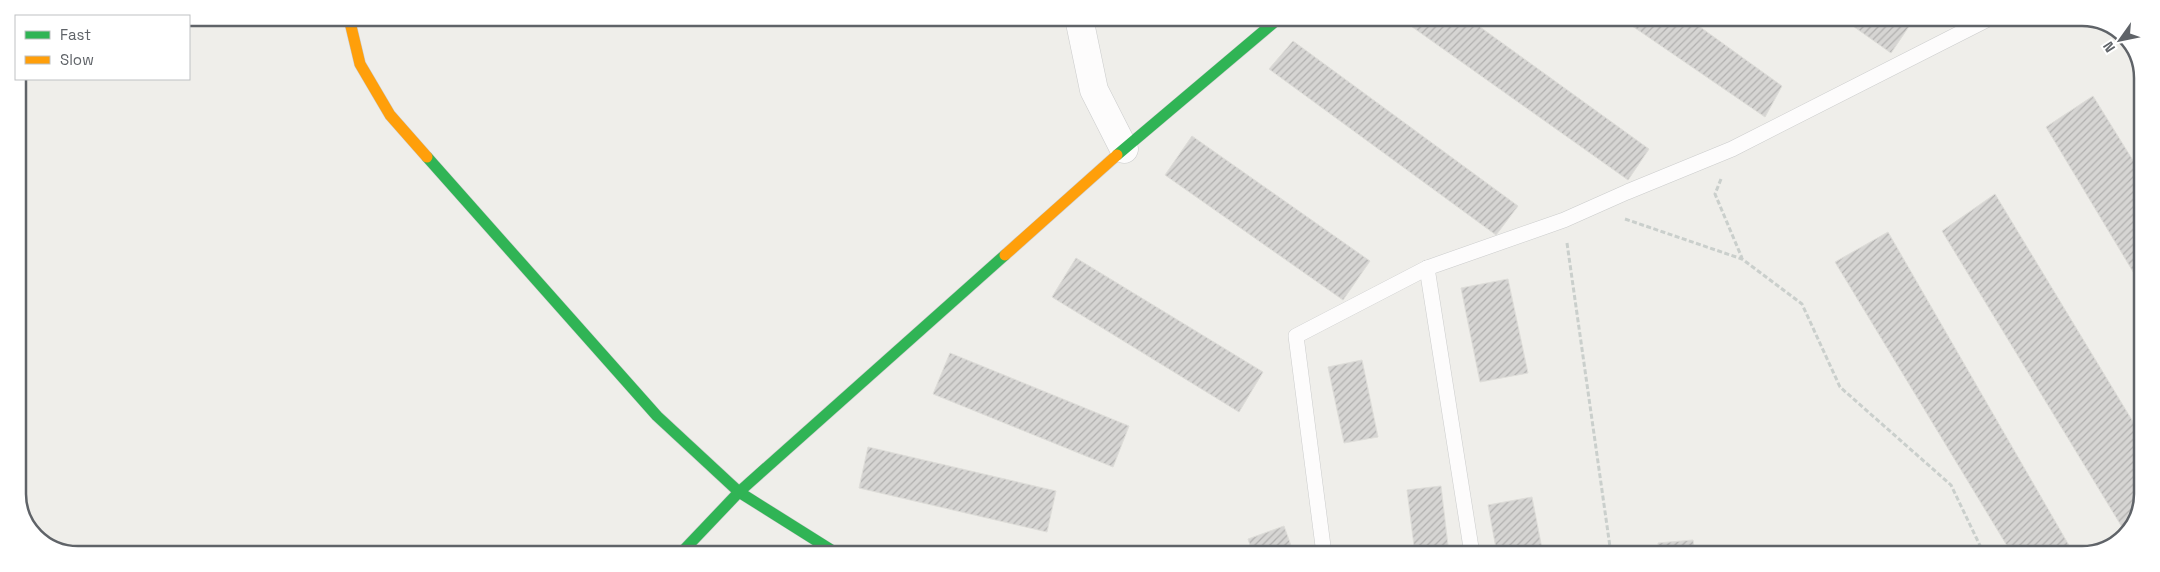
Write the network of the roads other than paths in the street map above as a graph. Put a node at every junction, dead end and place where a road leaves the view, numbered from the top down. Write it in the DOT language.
graph roads {
  1 [pos="351,26"];
  2 [pos="1081,26"];
  3 [pos="1270,26"];
  4 [pos="1974,26"];
  5 [pos="1124,149"];
  6 [pos="1427,268"];
  7 [pos="739,492"];
  8 [pos="688,546"];
  9 [pos="825,546"];
  10 [pos="1323,546"];
  11 [pos="1471,546"];
  1 -- 7 [label="street"];
  2 -- 5 [label="street"];
  3 -- 5 [label="street"];
  4 -- 6 [label="lane"];
  5 -- 7 [label="street"];
  6 -- 10 [label="lane"];
  6 -- 11 [label="lane"];
  7 -- 8 [label="street"];
  7 -- 9 [label="street"];
}
